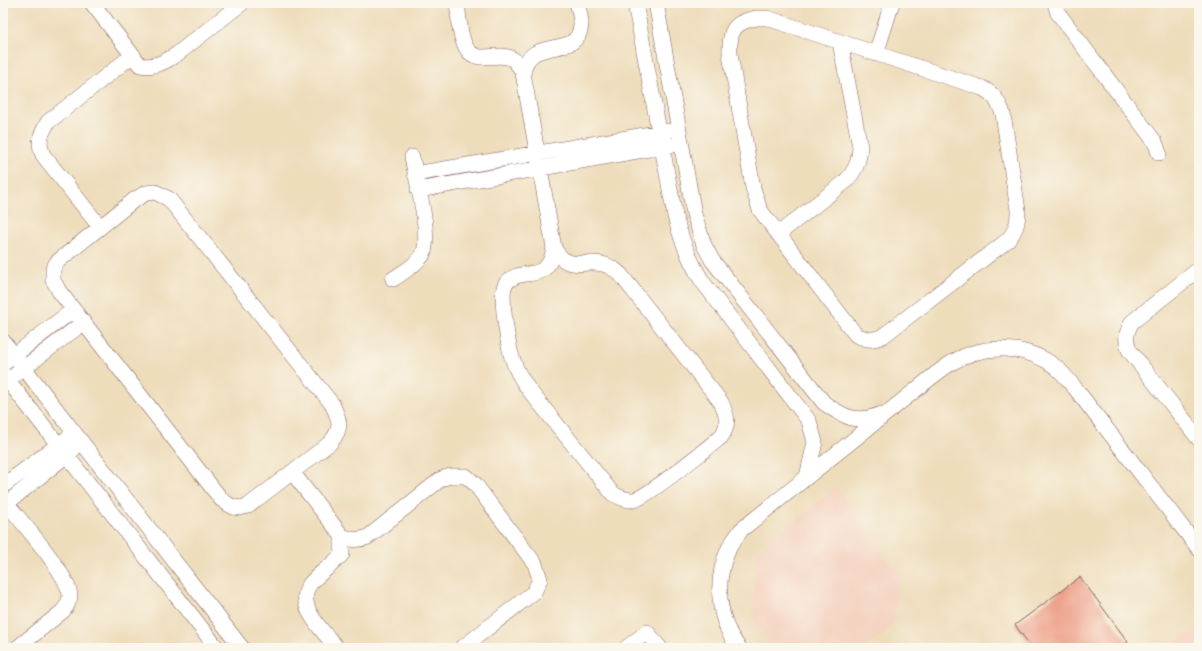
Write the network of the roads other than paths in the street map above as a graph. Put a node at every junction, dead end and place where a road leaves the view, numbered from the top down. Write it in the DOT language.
graph roads {
  1 [pos="92,3"];
  2 [pos="242,3"];
  3 [pos="457,3"];
  4 [pos="577,3"];
  5 [pos="635,3"];
  6 [pos="656,3"];
  7 [pos="892,3"];
  8 [pos="1055,3"];
  9 [pos="840,42"];
  10 [pos="876,54"];
  11 [pos="133,55"];
  12 [pos="523,73"];
  13 [pos="679,129"];
  14 [pos="659,132"];
  15 [pos="682,144"];
  16 [pos="662,147"];
  17 [pos="537,153"];
  18 [pos="1159,153"];
  19 [pos="412,157"];
  20 [pos="540,168"];
  21 [pos="415,174"];
  22 [pos="418,190"];
  23 [pos="100,227"];
  24 [pos="778,234"];
  25 [pos="554,248"];
  26 [pos="1199,269"];
  27 [pos="393,279"];
  28 [pos="74,310"];
  29 [pos="83,323"];
  30 [pos="3,341"];
  31 [pos="8,360"];
  32 [pos="24,368"];
  33 [pos="5,377"];
  34 [pos="892,409"];
  35 [pos="78,438"];
  36 [pos="1199,439"];
  37 [pos="62,450"];
  38 [pos="292,472"];
  39 [pos="807,477"];
  40 [pos="3,486"];
  41 [pos="5,501"];
  42 [pos="342,536"];
  43 [pos="1199,549"];
  44 [pos="17,648"];
  45 [pos="216,648"];
  46 [pos="242,648"];
  47 [pos="338,648"];
  48 [pos="462,648"];
  49 [pos="626,648"];
  50 [pos="660,648"];
  51 [pos="739,648"];
  1 -- 11 [label="street"];
  2 -- 11 [label="street"];
  3 -- 12 [label="street"];
  4 -- 12 [label="street"];
  5 -- 14 [label="street"];
  6 -- 13 [label="street"];
  7 -- 10 [label="street"];
  8 -- 18 [label="street"];
  9 -- 10 [label="street"];
  9 -- 24 [label="street"];
  9 -- 24 [label="street"];
  10 -- 24 [label="street"];
  11 -- 23 [label="street"];
  12 -- 17 [label="street"];
  13 -- 14 [label="street"];
  13 -- 15 [label="street"];
  14 -- 16 [label="street"];
  14 -- 17 [label="street"];
  15 -- 16 [label="street"];
  15 -- 34 [label="street"];
  16 -- 20 [label="street"];
  16 -- 39 [label="street"];
  17 -- 20 [label="street"];
  17 -- 21 [label="street"];
  19 -- 21 [label="street"];
  20 -- 22 [label="street"];
  20 -- 25 [label="street"];
  21 -- 22 [label="street"];
  22 -- 27 [label="street"];
  23 -- 28 [label="street"];
  23 -- 38 [label="street"];
  25 -- 25 [label="street"];
  26 -- 36 [label="street"];
  28 -- 29 [label="street"];
  28 -- 31 [label="street"];
  29 -- 32 [label="street"];
  29 -- 38 [label="street"];
  30 -- 31 [label="street"];
  31 -- 32 [label="street"];
  32 -- 33 [label="street"];
  32 -- 35 [label="street"];
  33 -- 37 [label="street"];
  34 -- 39 [label="street"];
  34 -- 43 [label="street"];
  35 -- 37 [label="street"];
  35 -- 46 [label="street"];
  37 -- 40 [label="street"];
  37 -- 41 [label="street"];
  37 -- 45 [label="street"];
  38 -- 42 [label="street"];
  39 -- 51 [label="street"];
  41 -- 44 [label="street"];
  42 -- 47 [label="street"];
  42 -- 48 [label="street"];
  49 -- 50 [label="street"];
}
